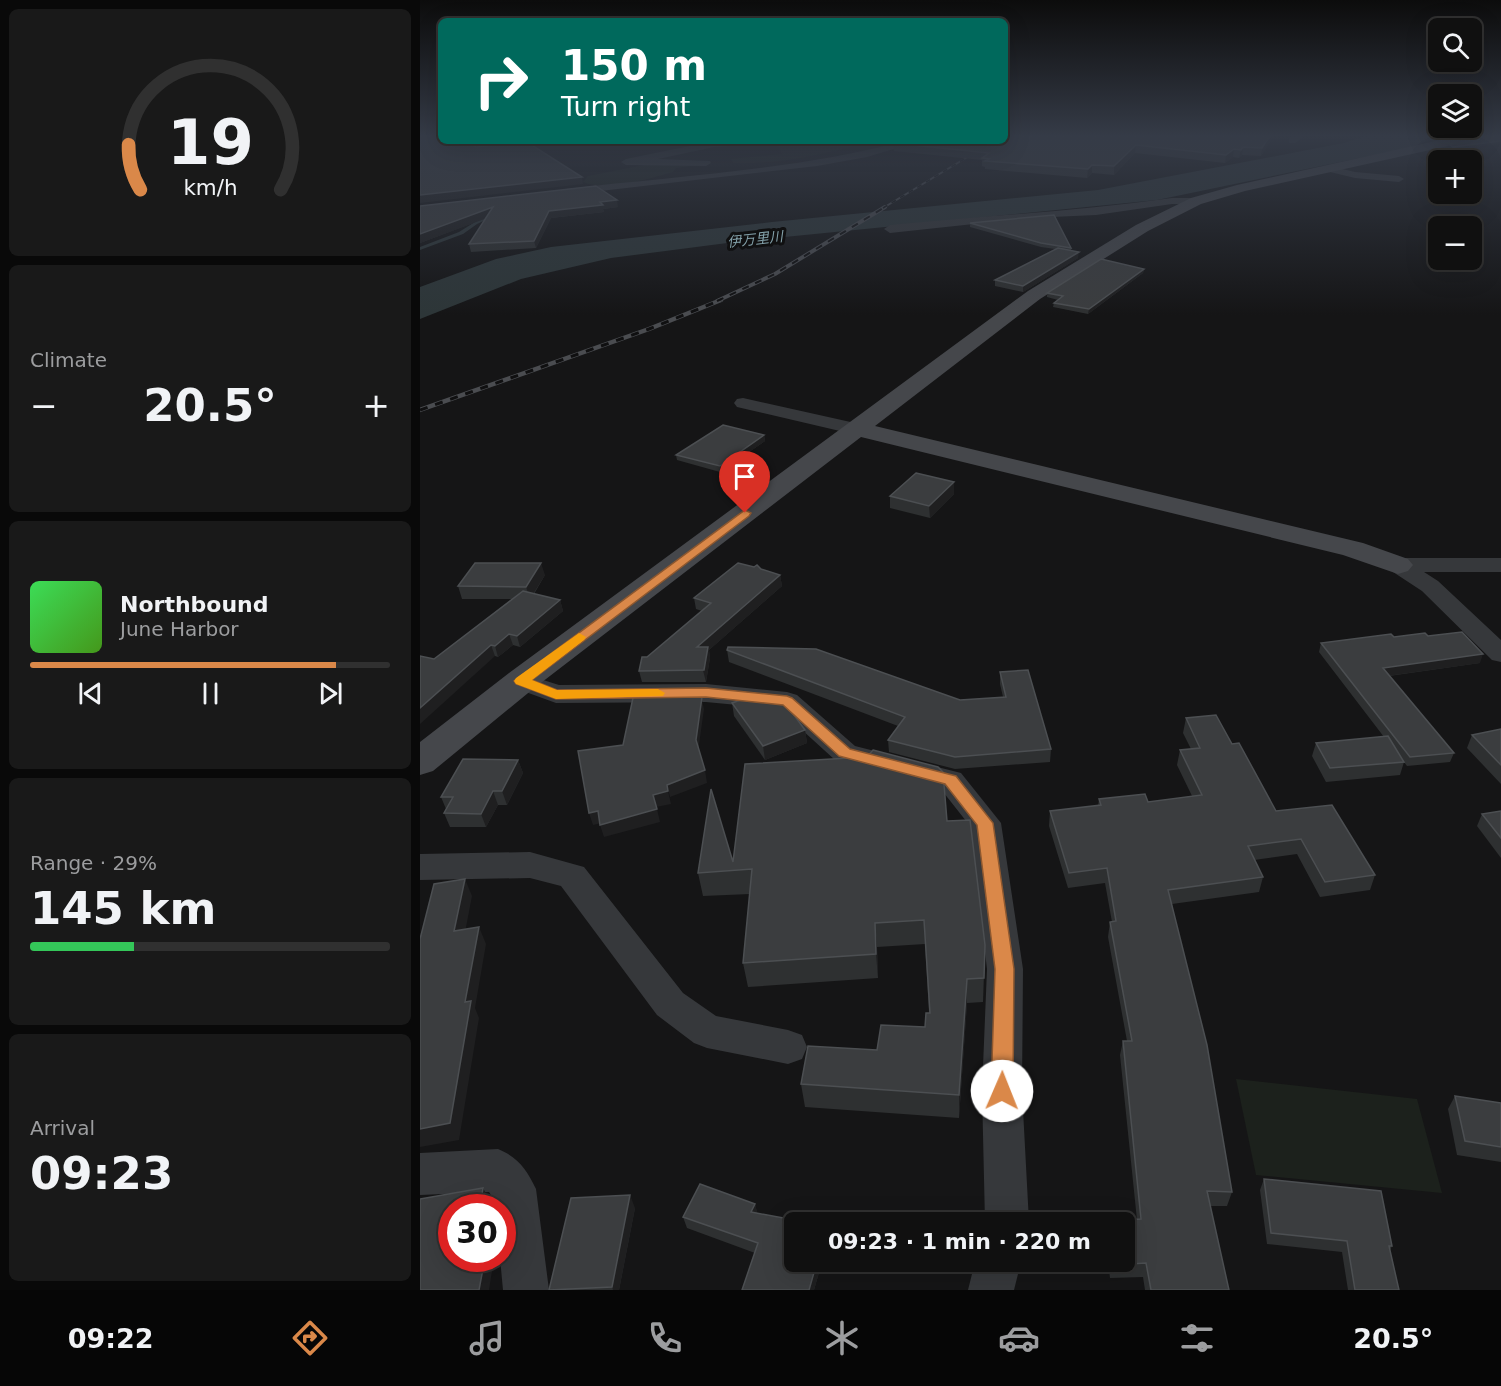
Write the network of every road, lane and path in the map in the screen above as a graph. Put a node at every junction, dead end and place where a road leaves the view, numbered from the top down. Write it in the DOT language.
graph roads {
  1 [pos="1224,194"];
  2 [pos="1196,201"];
  3 [pos="890,229"];
  4 [pos="743,403"];
  5 [pos="857,429"];
  6 [pos="1398,565"];
  7 [pos="1501,565"];
  8 [pos="1501,654"];
  9 [pos="521,681"];
  10 [pos="420,762"];
  11 [pos="420,867"];
  12 [pos="788,1047"];
  13 [pos="420,1174"];
  14 [pos="1007,1212"];
  15 [pos="996,1272"];
  16 [pos="526,1290"];
  17 [pos="991,1290"];
  1 -- 2 [label="street"];
  2 -- 3 [label="street"];
  2 -- 5 [label="street"];
  4 -- 5 [label="street"];
  5 -- 6 [label="street"];
  5 -- 9 [label="street"];
  6 -- 7 [label="street"];
  6 -- 8 [label="street"];
  9 -- 10 [label="street"];
  9 -- 14 [label="street"];
  11 -- 12 [label="street"];
  13 -- 16 [label="street"];
  15 -- 17 [label="street"];
}
